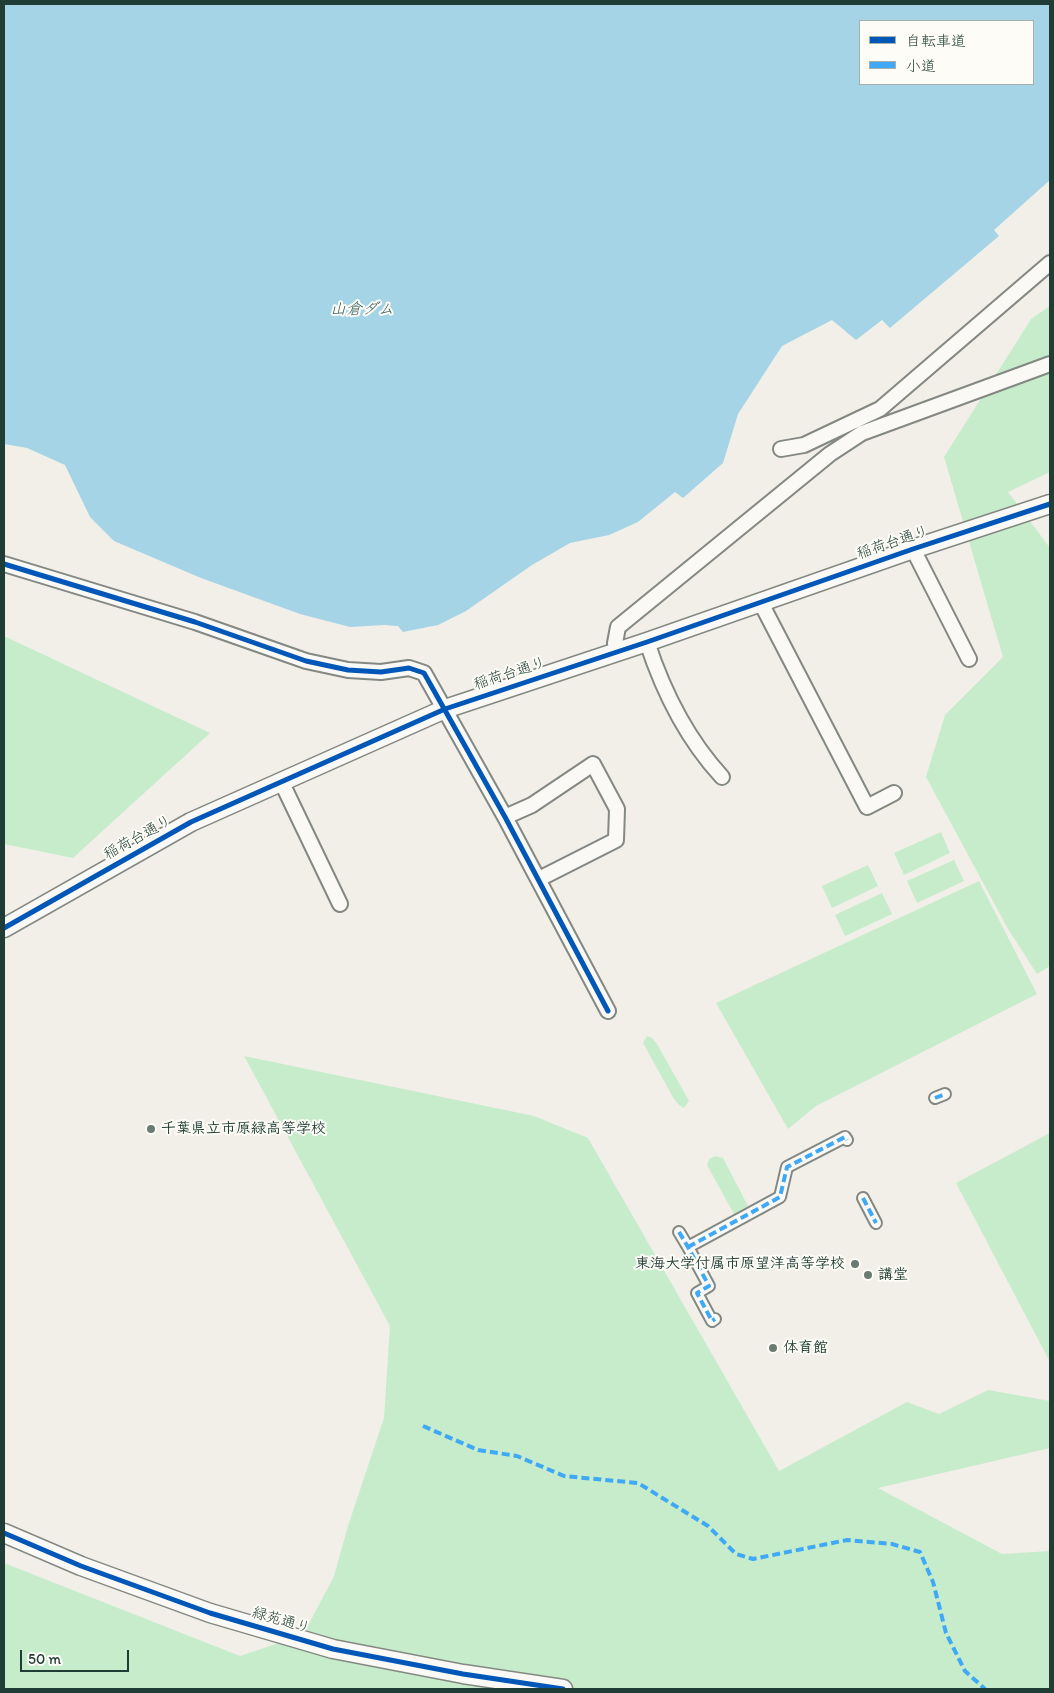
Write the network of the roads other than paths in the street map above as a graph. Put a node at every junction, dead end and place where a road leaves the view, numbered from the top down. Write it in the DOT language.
graph roads {
  1 [pos="1050,263"];
  2 [pos="1050,364"];
  3 [pos="781,449"];
  4 [pos="1050,504"];
  5 [pos="913,549"];
  6 [pos="4,564"];
  7 [pos="762,603"];
  8 [pos="647,642"];
  9 [pos="617,652"];
  10 [pos="969,659"];
  11 [pos="446,709"];
  12 [pos="722,778"];
  13 [pos="281,781"];
  14 [pos="894,793"];
  15 [pos="505,816"];
  16 [pos="539,879"];
  17 [pos="340,904"];
  18 [pos="4,928"];
  19 [pos="608,1011"];
  20 [pos="847,1140"];
  21 [pos="863,1198"];
  22 [pos="876,1223"];
  23 [pos="679,1232"];
  24 [pos="688,1247"];
  25 [pos="715,1319"];
  26 [pos="4,1533"];
  27 [pos="563,1689"];
  1 -- 3 [label="street"];
  2 -- 9 [label="street"];
  4 -- 5 [label="street, 稲荷台通り"];
  5 -- 7 [label="street, 稲荷台通り"];
  5 -- 10 [label="street"];
  6 -- 11 [label="street"];
  7 -- 8 [label="street, 稲荷台通り"];
  7 -- 14 [label="street"];
  8 -- 9 [label="street, 稲荷台通り"];
  8 -- 12 [label="street"];
  9 -- 11 [label="street, 稲荷台通り"];
  11 -- 13 [label="street, 稲荷台通り"];
  11 -- 15 [label="street"];
  13 -- 17 [label="street"];
  13 -- 18 [label="street, 稲荷台通り"];
  15 -- 16 [label="street"];
  15 -- 16 [label="street"];
  16 -- 19 [label="street"];
  20 -- 24 [label="street"];
  21 -- 22 [label="street"];
  23 -- 24 [label="street"];
  24 -- 25 [label="street"];
  26 -- 27 [label="street, 緑苑通り"];
}
